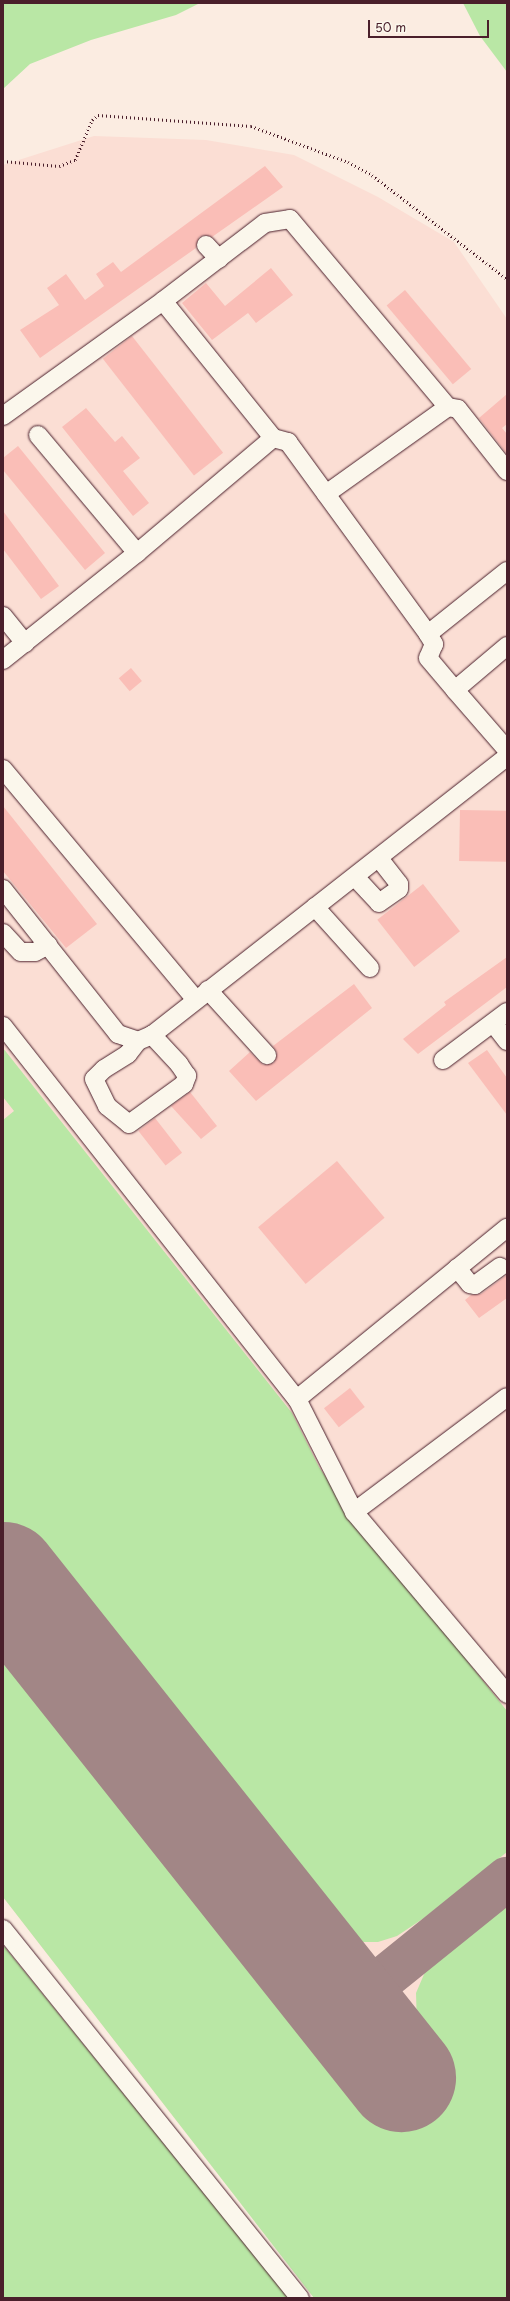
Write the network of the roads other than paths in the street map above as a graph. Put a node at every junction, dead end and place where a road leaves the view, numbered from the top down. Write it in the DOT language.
graph roads {
  1 [pos="206,245"];
  2 [pos="219,259"];
  3 [pos="163,301"];
  4 [pos="448,407"];
  5 [pos="3,416"];
  6 [pos="38,435"];
  7 [pos="274,438"];
  8 [pos="507,471"];
  9 [pos="326,494"];
  10 [pos="137,552"];
  11 [pos="507,571"];
  12 [pos="3,616"];
  13 [pos="428,634"];
  14 [pos="25,643"];
  15 [pos="507,646"];
  16 [pos="3,660"];
  17 [pos="455,690"];
  18 [pos="507,750"];
  19 [pos="507,757"];
  20 [pos="3,769"];
  21 [pos="379,858"];
  22 [pos="356,877"];
  23 [pos="3,889"];
  24 [pos="315,907"];
  25 [pos="3,933"];
  26 [pos="48,945"];
  27 [pos="370,968"];
  28 [pos="202,995"];
  29 [pos="507,1012"];
  30 [pos="493,1023"];
  31 [pos="3,1026"];
  32 [pos="145,1038"];
  33 [pos="507,1041"];
  34 [pos="267,1054"];
  35 [pos="443,1060"];
  36 [pos="507,1228"];
  37 [pos="500,1267"];
  38 [pos="456,1268"];
  39 [pos="507,1397"];
  40 [pos="296,1399"];
  41 [pos="354,1512"];
  42 [pos="507,1694"];
  43 [pos="3,1929"];
  44 [pos="300,2298"];
  1 -- 2 [label="street"];
  2 -- 3 [label="street"];
  2 -- 4 [label="street"];
  3 -- 5 [label="street"];
  3 -- 7 [label="street"];
  4 -- 8 [label="street"];
  4 -- 9 [label="street"];
  6 -- 10 [label="street"];
  7 -- 9 [label="street"];
  7 -- 10 [label="street"];
  9 -- 13 [label="street"];
  10 -- 14 [label="street"];
  11 -- 13 [label="street"];
  12 -- 14 [label="street"];
  13 -- 17 [label="street"];
  14 -- 16 [label="street"];
  15 -- 17 [label="street"];
  17 -- 18 [label="street"];
  19 -- 21 [label="street"];
  20 -- 28 [label="street"];
  21 -- 22 [label="street"];
  21 -- 22 [label="street"];
  22 -- 24 [label="street"];
  23 -- 26 [label="street"];
  24 -- 27 [label="street"];
  24 -- 28 [label="street"];
  25 -- 26 [label="street"];
  26 -- 32 [label="street"];
  28 -- 32 [label="street"];
  28 -- 34 [label="street"];
  29 -- 30 [label="street"];
  30 -- 33 [label="street"];
  30 -- 35 [label="street"];
  31 -- 40 [label="street"];
  32 -- 32 [label="street"];
  36 -- 38 [label="street"];
  37 -- 38 [label="street"];
  38 -- 40 [label="street"];
  39 -- 41 [label="street"];
  40 -- 41 [label="street"];
  41 -- 42 [label="street"];
  43 -- 44 [label="street"];
}
